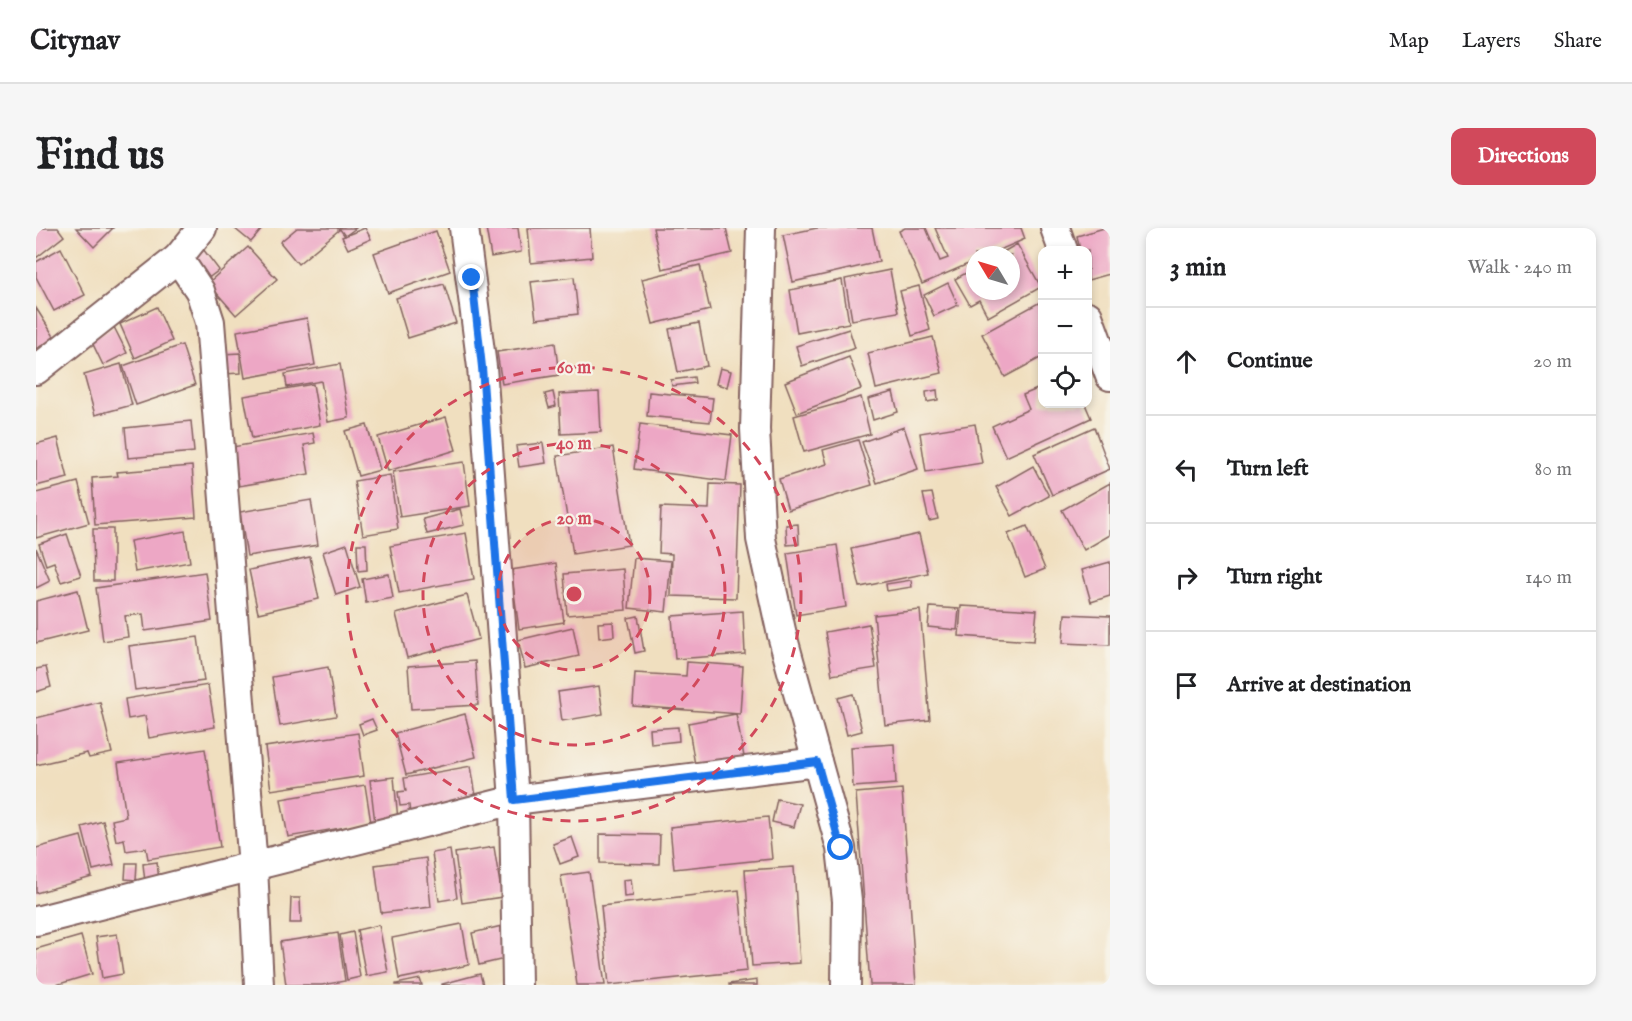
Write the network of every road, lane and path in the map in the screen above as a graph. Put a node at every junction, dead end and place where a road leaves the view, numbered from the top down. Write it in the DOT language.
graph roads {
  1 [pos="202,228"];
  2 [pos="464,228"];
  3 [pos="761,228"];
  4 [pos="1054,228"];
  5 [pos="1061,246"];
  6 [pos="178,258"];
  7 [pos="1092,327"];
  8 [pos="36,370"];
  9 [pos="1110,376"];
  10 [pos="817,762"];
  11 [pos="514,800"];
  12 [pos="253,867"];
  13 [pos="36,921"];
  14 [pos="259,985"];
  15 [pos="517,985"];
  16 [pos="846,985"];
  1 -- 6 [label="street"];
  2 -- 11 [label="street"];
  3 -- 10 [label="street"];
  4 -- 5 [label="street"];
  6 -- 8 [label="street"];
  6 -- 12 [label="street"];
  7 -- 9 [label="street"];
  10 -- 11 [label="street"];
  10 -- 16 [label="street"];
  11 -- 12 [label="street"];
  11 -- 15 [label="street"];
  12 -- 13 [label="street"];
  12 -- 14 [label="street"];
}
